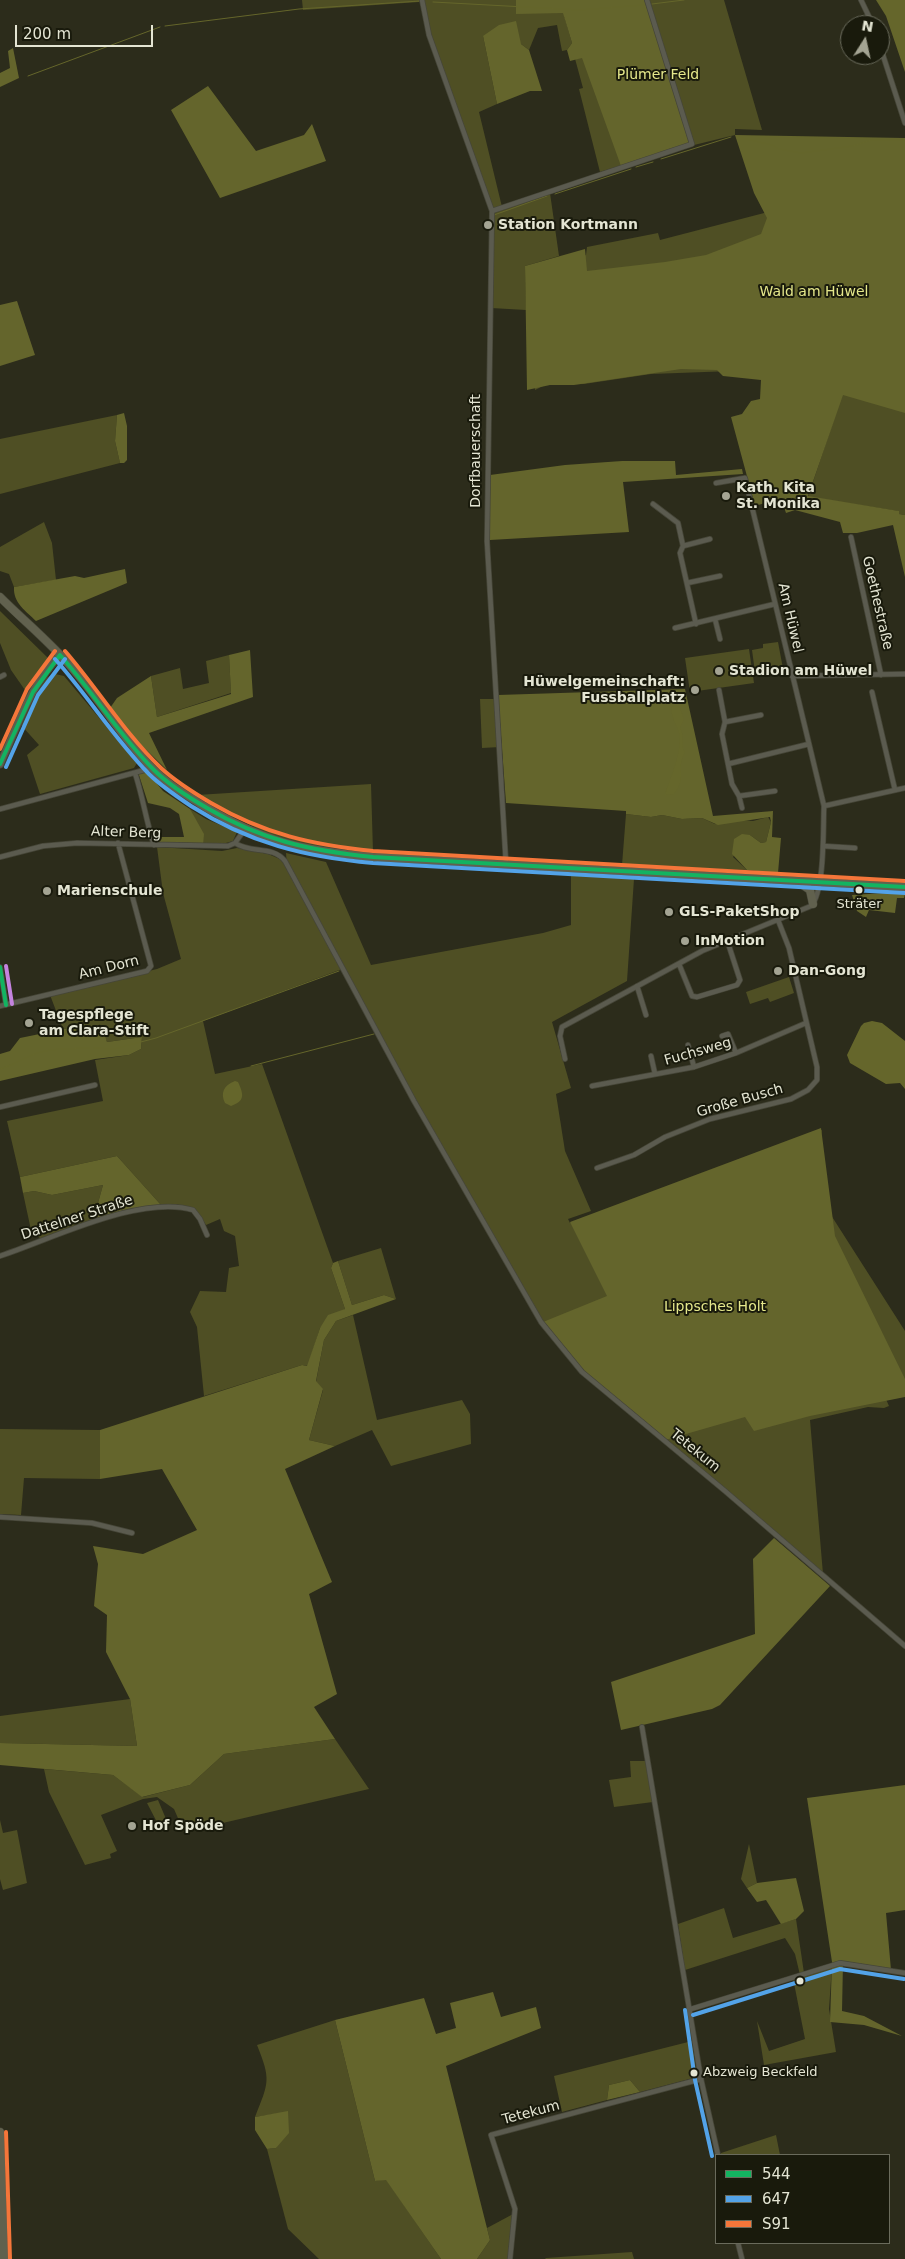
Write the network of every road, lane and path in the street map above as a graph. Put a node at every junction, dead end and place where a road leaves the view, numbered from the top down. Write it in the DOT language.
graph roads {
  1 [pos="422,0"];
  2 [pos="648,0"];
  3 [pos="861,0"];
  4 [pos="868,15"];
  5 [pos="886,65"];
  6 [pos="905,123"];
  7 [pos="492,211"];
  8 [pos="716,483"];
  9 [pos="653,504"];
  10 [pos="851,537"];
  11 [pos="710,539"];
  12 [pos="683,546"];
  13 [pos="720,576"];
  14 [pos="687,584"];
  15 [pos="0,598"];
  16 [pos="775,604"];
  17 [pos="715,619"];
  18 [pos="696,624"];
  19 [pos="676,628"];
  20 [pos="720,639"];
  21 [pos="60,655"];
  22 [pos="905,674"];
  23 [pos="881,675"];
  24 [pos="792,676"];
  25 [pos="719,690"];
  26 [pos="872,692"];
  27 [pos="761,714"];
  28 [pos="725,722"];
  29 [pos="809,744"];
  30 [pos="0,764"];
  31 [pos="728,764"];
  32 [pos="150,769"];
  33 [pos="135,773"];
  34 [pos="905,788"];
  35 [pos="895,790"];
  36 [pos="775,791"];
  37 [pos="739,796"];
  38 [pos="824,806"];
  39 [pos="742,808"];
  40 [pos="0,809"];
  41 [pos="245,829"];
  42 [pos="118,843"];
  43 [pos="235,843"];
  44 [pos="154,844"];
  45 [pos="823,846"];
  46 [pos="855,848"];
  47 [pos="0,857"];
  48 [pos="506,864"];
  49 [pos="795,880"];
  50 [pos="820,882"];
  51 [pos="905,887"];
  52 [pos="813,904"];
  53 [pos="778,920"];
  54 [pos="727,940"];
  55 [pos="679,964"];
  56 [pos="0,967"];
  57 [pos="637,986"];
  58 [pos="3,1005"];
  59 [pos="646,1015"];
  60 [pos="806,1023"];
  61 [pos="722,1036"];
  62 [pos="688,1045"];
  63 [pos="736,1053"];
  64 [pos="651,1056"];
  65 [pos="566,1059"];
  66 [pos="694,1067"];
  67 [pos="656,1074"];
  68 [pos="95,1085"];
  69 [pos="592,1086"];
  70 [pos="0,1106"];
  71 [pos="597,1168"];
  72 [pos="207,1234"];
  73 [pos="0,1256"];
  74 [pos="0,1516"];
  75 [pos="132,1533"];
  76 [pos="905,1646"];
  77 [pos="642,1727"];
  78 [pos="905,1973"];
  79 [pos="690,2009"];
  80 [pos="701,2079"];
  81 [pos="0,2132"];
  82 [pos="718,2154"];
  83 [pos="738,2244"];
  84 [pos="4,2259"];
  85 [pos="510,2259"];
  86 [pos="742,2259"];
  1 -- 7 [label="street"];
  2 -- 7 [label="street"];
  3 -- 4 [label="street"];
  5 -- 6 [label="street"];
  7 -- 48 [label="street, Dorfbauerschaft"];
  8 -- 16 [label="street, Am Hüwel"];
  9 -- 12 [label="street"];
  10 -- 23 [label="street, Goethestraße"];
  11 -- 12 [label="street"];
  12 -- 14 [label="street"];
  13 -- 14 [label="street"];
  14 -- 18 [label="street"];
  15 -- 21 [label="main road"];
  16 -- 17 [label="street"];
  16 -- 24 [label="street, Am Hüwel"];
  17 -- 18 [label="street"];
  17 -- 20 [label="street"];
  18 -- 19 [label="street"];
  21 -- 30 [label="street"];
  21 -- 32 [label="main road"];
  22 -- 23 [label="street"];
  23 -- 24 [label="street"];
  24 -- 29 [label="street, Am Hüwel"];
  25 -- 28 [label="street"];
  26 -- 35 [label="street"];
  27 -- 28 [label="street"];
  28 -- 31 [label="street"];
  29 -- 31 [label="street"];
  29 -- 38 [label="street, Am Hüwel"];
  31 -- 37 [label="street"];
  32 -- 33 [label="street"];
  32 -- 41 [label="main road"];
  33 -- 40 [label="street"];
  33 -- 44 [label="street"];
  34 -- 35 [label="street"];
  35 -- 38 [label="street"];
  36 -- 37 [label="street"];
  37 -- 39 [label="street"];
  38 -- 45 [label="street, Am Hüwel"];
  41 -- 43 [label="street"];
  41 -- 48 [label="main road"];
  42 -- 44 [label="street, Alter Berg"];
  42 -- 47 [label="street, Alter Berg"];
  42 -- 58 [label="street, Am Dorn"];
  43 -- 44 [label="street, Alter Berg"];
  43 -- 76 [label="street, Tetekum"];
  45 -- 46 [label="street"];
  45 -- 50 [label="street, Am Hüwel"];
  48 -- 49 [label="main road"];
  49 -- 50 [label="main road"];
  49 -- 52 [label="main road"];
  50 -- 51 [label="main road"];
  50 -- 52 [label="street, Am Hüwel"];
  52 -- 53 [label="street"];
  53 -- 54 [label="street"];
  53 -- 60 [label="street, Große Busch"];
  54 -- 55 [label="street"];
  54 -- 55 [label="street"];
  55 -- 57 [label="street"];
  56 -- 58 [label="street"];
  57 -- 59 [label="street"];
  57 -- 65 [label="street"];
  60 -- 63 [label="street, Fuchsweg"];
  60 -- 71 [label="street, Große Busch"];
  61 -- 63 [label="street"];
  62 -- 66 [label="street"];
  63 -- 66 [label="street, Fuchsweg"];
  64 -- 67 [label="street"];
  66 -- 67 [label="street, Fuchsweg"];
  67 -- 69 [label="street, Fuchsweg"];
  68 -- 70 [label="street"];
  72 -- 73 [label="street, Dattelner Straße"];
  74 -- 75 [label="street"];
  77 -- 79 [label="street"];
  78 -- 79 [label="street"];
  79 -- 80 [label="street"];
  80 -- 82 [label="street"];
  80 -- 85 [label="street, Tetekum"];
  81 -- 84 [label="main road"];
  83 -- 86 [label="street"];
}
